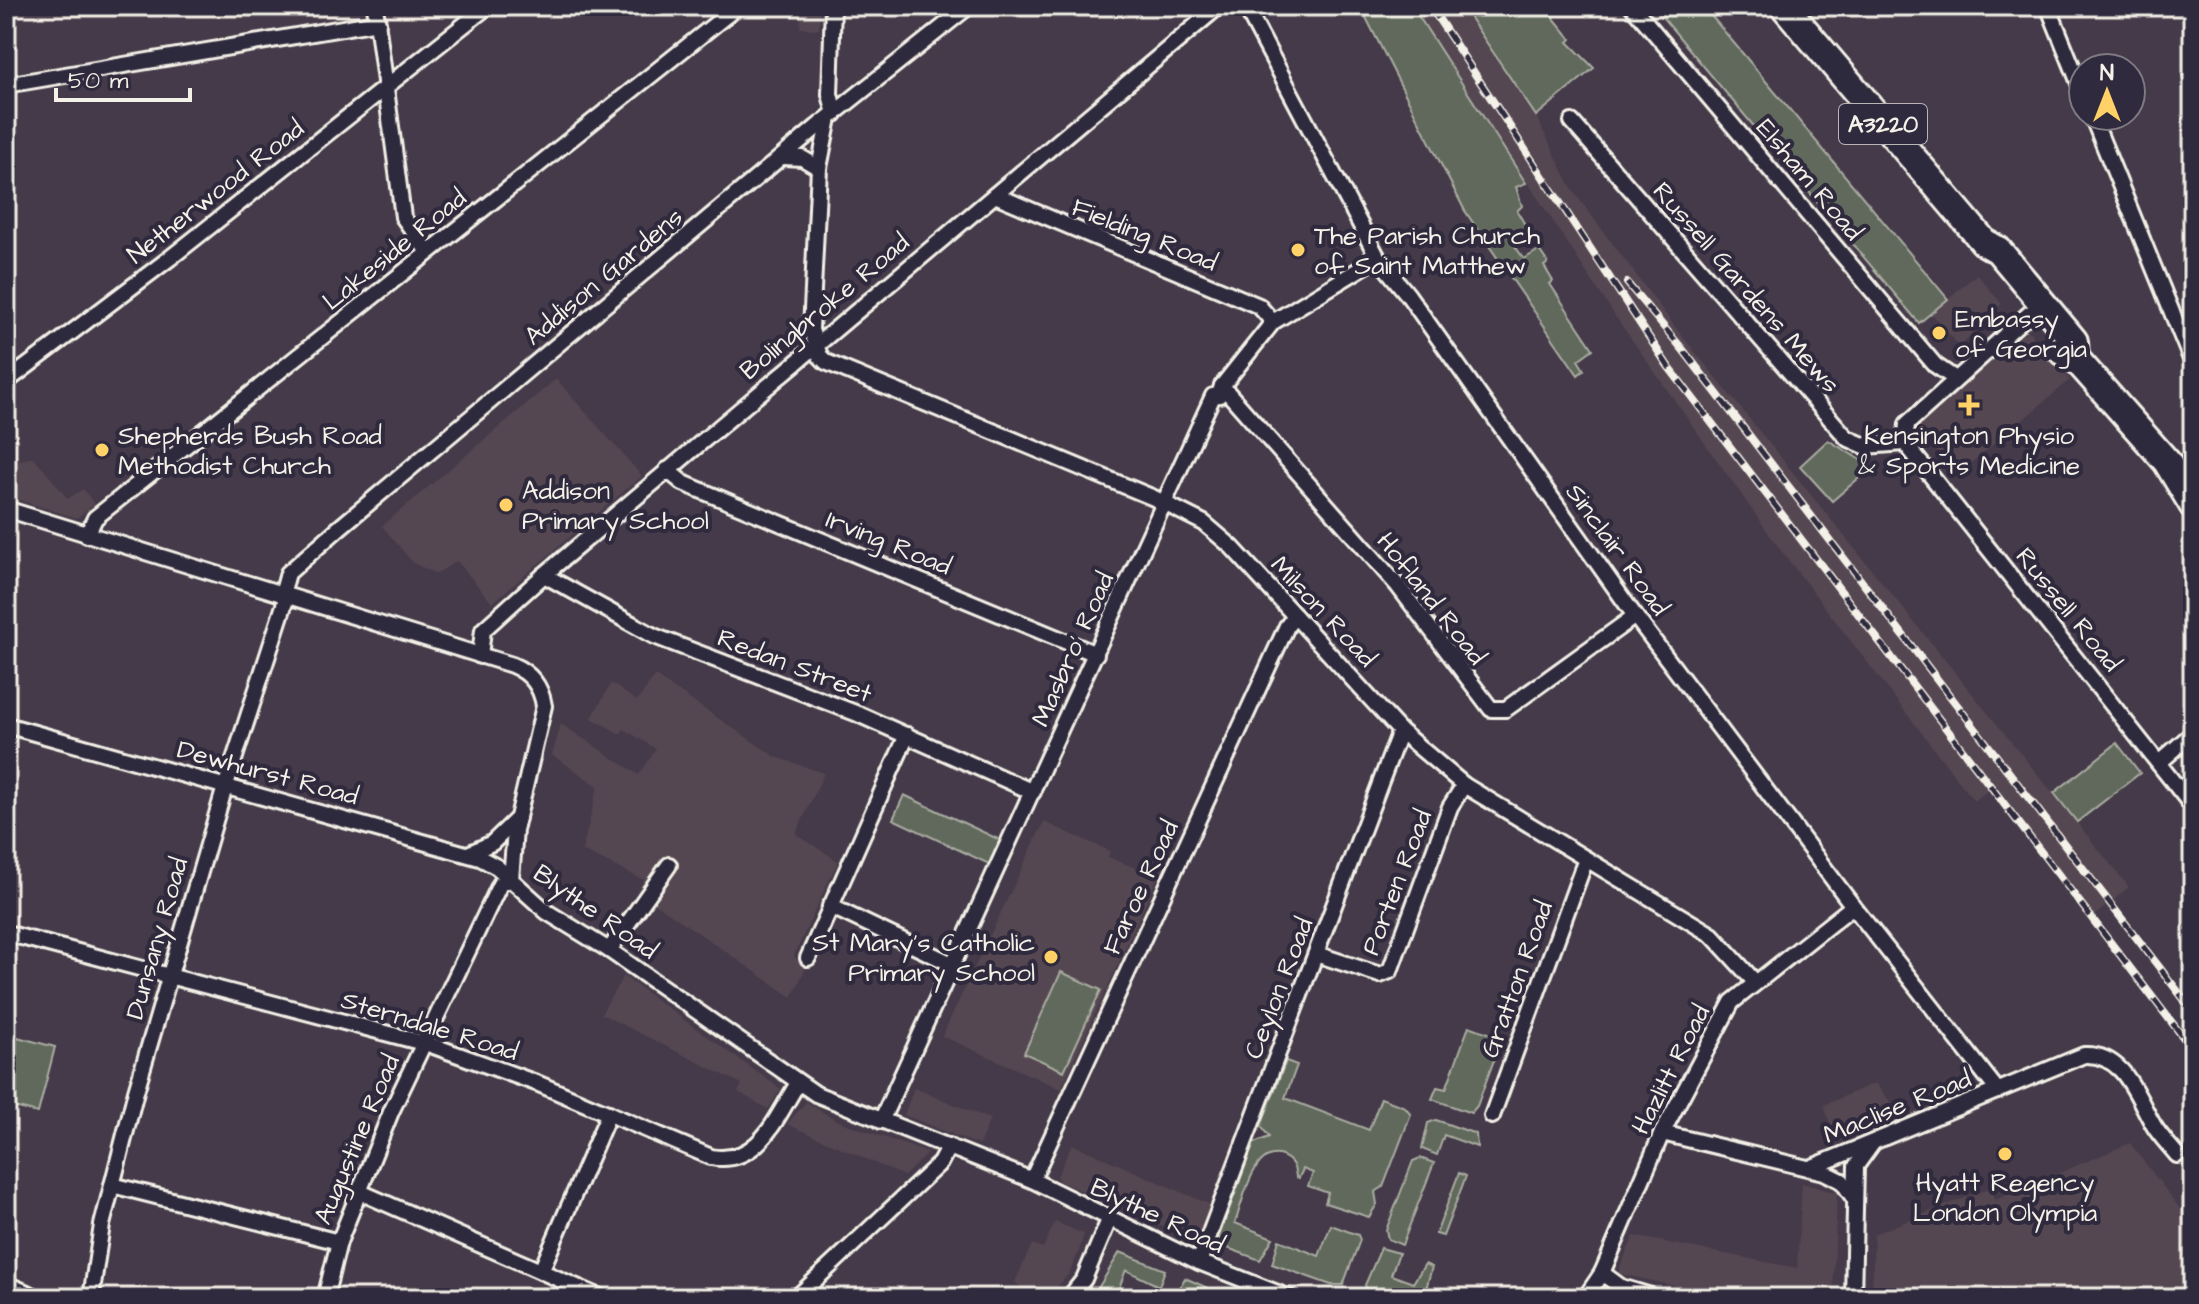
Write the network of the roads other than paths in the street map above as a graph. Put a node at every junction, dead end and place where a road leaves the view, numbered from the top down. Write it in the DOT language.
graph roads {
  1 [pos="375,6"];
  2 [pos="488,6"];
  3 [pos="738,6"];
  4 [pos="833,6"];
  5 [pos="969,6"];
  6 [pos="1219,6"];
  7 [pos="1245,6"];
  8 [pos="1632,6"];
  9 [pos="1784,6"];
  10 [pos="2048,6"];
  11 [pos="378,22"];
  12 [pos="2067,53"];
  13 [pos="6,85"];
  14 [pos="384,90"];
  15 [pos="832,116"];
  16 [pos="1572,122"];
  17 [pos="2099,132"];
  18 [pos="784,157"];
  19 [pos="819,168"];
  20 [pos="995,195"];
  21 [pos="1984,242"];
  22 [pos="428,252"];
  23 [pos="1378,258"];
  24 [pos="2030,313"];
  25 [pos="1273,322"];
  26 [pos="815,345"];
  27 [pos="2075,358"];
  28 [pos="2193,364"];
  29 [pos="1954,378"];
  30 [pos="6,382"];
  31 [pos="1222,386"];
  32 [pos="1905,443"];
  33 [pos="2167,462"];
  34 [pos="667,470"];
  35 [pos="2193,475"];
  36 [pos="1164,503"];
  37 [pos="2193,505"];
  38 [pos="6,509"];
  39 [pos="87,535"];
  40 [pos="544,575"];
  41 [pos="284,596"];
  42 [pos="1295,616"];
  43 [pos="1635,616"];
  44 [pos="1096,654"];
  45 [pos="480,656"];
  46 [pos="6,725"];
  47 [pos="1400,731"];
  48 [pos="2193,733"];
  49 [pos="907,735"];
  50 [pos="2160,762"];
  51 [pos="1464,785"];
  52 [pos="226,787"];
  53 [pos="1033,792"];
  54 [pos="2193,807"];
  55 [pos="518,817"];
  56 [pos="470,853"];
  57 [pos="1586,859"];
  58 [pos="669,865"];
  59 [pos="511,879"];
  60 [pos="830,906"];
  61 [pos="1853,906"];
  62 [pos="6,933"];
  63 [pos="609,950"];
  64 [pos="1316,954"];
  65 [pos="808,958"];
  66 [pos="954,965"];
  67 [pos="171,977"];
  68 [pos="1755,982"];
  69 [pos="422,1043"];
  70 [pos="798,1083"];
  71 [pos="1998,1091"];
  72 [pos="609,1113"];
  73 [pos="1492,1116"];
  74 [pos="881,1121"];
  75 [pos="1662,1133"];
  76 [pos="1872,1143"];
  77 [pos="949,1146"];
  78 [pos="2177,1155"];
  79 [pos="1810,1168"];
  80 [pos="1032,1180"];
  81 [pos="112,1185"];
  82 [pos="360,1192"];
  83 [pos="1855,1200"];
  84 [pos="1109,1220"];
  85 [pos="339,1242"];
  86 [pos="1199,1262"];
  87 [pos="541,1271"];
  88 [pos="1602,1273"];
  89 [pos="6,1284"];
  90 [pos="92,1293"];
  91 [pos="1260,1294"];
  92 [pos="39,1298"];
  93 [pos="325,1298"];
  94 [pos="602,1298"];
  95 [pos="796,1298"];
  96 [pos="1069,1298"];
  97 [pos="1290,1298"];
  98 [pos="1585,1298"];
  99 [pos="1658,1298"];
  100 [pos="1853,1298"];
  1 -- 11 [label="street"];
  2 -- 14 [label="street, Netherwood Road"];
  3 -- 22 [label="street, Lakeside Road"];
  4 -- 15 [label="street"];
  5 -- 15 [label="street, Addison Gardens"];
  6 -- 20 [label="street, Bolingbroke Road"];
  7 -- 23 [label="street, Sinclair Road"];
  8 -- 29 [label="street, Elsham Road"];
  9 -- 21 [label="highway, A3220"];
  10 -- 12 [label="street"];
  11 -- 13 [label="street"];
  11 -- 14 [label="street"];
  14 -- 22 [label="street"];
  14 -- 30 [label="street, Netherwood Road"];
  15 -- 18 [label="street, Addison Gardens"];
  15 -- 19 [label="street"];
  16 -- 32 [label="street, Russell Gardens Mews"];
  17 -- 28 [label="street"];
  18 -- 19 [label="street"];
  18 -- 41 [label="street, Addison Gardens"];
  19 -- 26 [label="street"];
  20 -- 25 [label="street, Fielding Road"];
  20 -- 26 [label="street, Bolingbroke Road"];
  21 -- 24 [label="highway, A3220"];
  21 -- 27 [label="highway, A3220"];
  22 -- 39 [label="street, Lakeside Road"];
  23 -- 25 [label="street, Masbro' Road"];
  23 -- 43 [label="street, Sinclair Road"];
  24 -- 27 [label="highway, A3220"];
  24 -- 29 [label="street"];
  25 -- 31 [label="street, Masbro' Road"];
  26 -- 34 [label="street, Bolingbroke Road"];
  26 -- 36 [label="street, Milson Road"];
  27 -- 33 [label="highway, A3220"];
  29 -- 32 [label="street"];
  31 -- 36 [label="street, Masbro' Road"];
  31 -- 43 [label="street, Hofland Road"];
  32 -- 50 [label="street, Russell Road"];
  33 -- 35 [label="highway, A3220"];
  33 -- 37 [label="highway, A3220"];
  34 -- 40 [label="street, Bolingbroke Road"];
  34 -- 44 [label="street, Irving Road"];
  36 -- 42 [label="street, Milson Road"];
  36 -- 44 [label="street, Masbro' Road"];
  38 -- 39 [label="street, Blythe Road"];
  39 -- 41 [label="street, Blythe Road"];
  40 -- 45 [label="street, Bolingbroke Road"];
  40 -- 49 [label="street, Redan Street"];
  41 -- 45 [label="street, Blythe Road"];
  41 -- 52 [label="street, Dunsany Road"];
  42 -- 47 [label="street, Milson Road"];
  42 -- 80 [label="street, Faroe Road"];
  43 -- 61 [label="street, Sinclair Road"];
  44 -- 53 [label="street, Masbro' Road"];
  45 -- 55 [label="street, Blythe Road"];
  46 -- 52 [label="street, Dewhurst Road"];
  47 -- 51 [label="street, Milson Road"];
  47 -- 64 [label="street, Ceylon Road"];
  48 -- 50 [label="street"];
  49 -- 53 [label="street, Redan Street"];
  49 -- 60 [label="street"];
  50 -- 54 [label="street, Russell Road"];
  51 -- 57 [label="street, Milson Road"];
  51 -- 64 [label="street, Porten Road"];
  52 -- 56 [label="street, Dewhurst Road"];
  52 -- 67 [label="street, Dunsany Road"];
  53 -- 66 [label="street, Masbro' Road"];
  55 -- 56 [label="street"];
  55 -- 59 [label="street, Blythe Road"];
  56 -- 59 [label="street, Dewhurst Road"];
  57 -- 68 [label="street, Milson Road"];
  57 -- 73 [label="street, Gratton Road"];
  58 -- 63 [label="street"];
  59 -- 63 [label="street, Blythe Road"];
  59 -- 69 [label="street, Augustine Road"];
  60 -- 65 [label="street"];
  60 -- 66 [label="street"];
  61 -- 68 [label="street, Hazlitt Road"];
  61 -- 71 [label="street, Sinclair Road"];
  62 -- 67 [label="street, Sterndale Road"];
  63 -- 70 [label="street, Blythe Road"];
  64 -- 86 [label="street, Ceylon Road"];
  66 -- 74 [label="street, Masbro' Road"];
  67 -- 69 [label="street, Sterndale Road"];
  67 -- 81 [label="street, Dunsany Road"];
  68 -- 75 [label="street, Hazlitt Road"];
  69 -- 72 [label="street, Sterndale Road"];
  69 -- 82 [label="street, Augustine Road"];
  70 -- 72 [label="street, Sterndale Road"];
  70 -- 74 [label="street, Blythe Road"];
  71 -- 76 [label="street, Maclise Road"];
  71 -- 78 [label="street, Maclise Road"];
  72 -- 87 [label="street"];
  74 -- 77 [label="street, Blythe Road"];
  75 -- 79 [label="street, Maclise Road"];
  75 -- 88 [label="street, Hazlitt Road"];
  76 -- 79 [label="street, Maclise Road"];
  76 -- 83 [label="street"];
  77 -- 80 [label="street, Blythe Road"];
  77 -- 95 [label="street"];
  79 -- 83 [label="street"];
  80 -- 84 [label="street, Blythe Road"];
  81 -- 85 [label="street"];
  81 -- 90 [label="street, Dunsany Road"];
  82 -- 85 [label="street, Augustine Road"];
  82 -- 87 [label="street"];
  83 -- 100 [label="street"];
  84 -- 86 [label="street, Blythe Road"];
  84 -- 96 [label="street"];
  85 -- 93 [label="street, Augustine Road"];
  86 -- 91 [label="street, Blythe Road"];
  87 -- 94 [label="street"];
  88 -- 98 [label="street, Hazlitt Road"];
  88 -- 99 [label="street"];
  89 -- 92 [label="street"];
  91 -- 97 [label="street, Blythe Road"];
}
